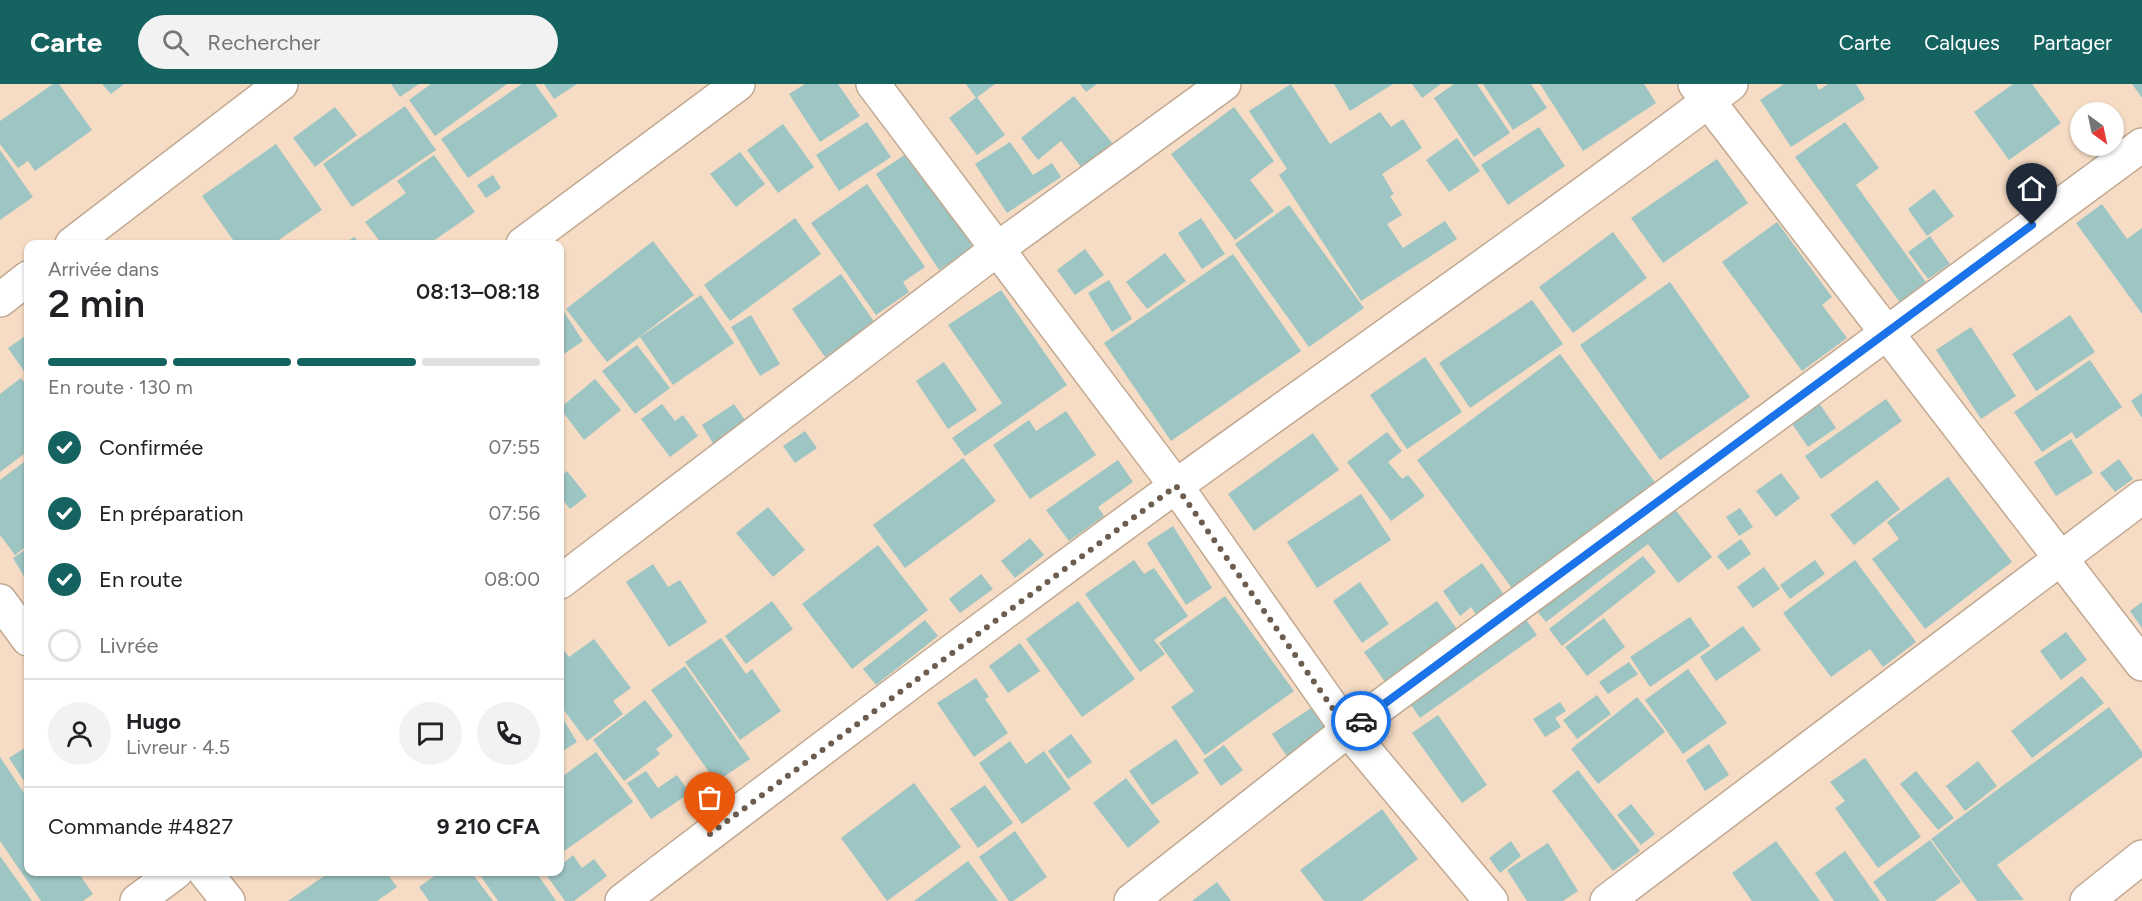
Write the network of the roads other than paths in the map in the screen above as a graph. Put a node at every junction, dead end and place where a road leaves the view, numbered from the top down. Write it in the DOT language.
graph roads {
  1 [pos="281,84"];
  2 [pos="738,84"];
  3 [pos="873,84"];
  4 [pos="1224,84"];
  5 [pos="1711,90"];
  6 [pos="2142,145"];
  7 [pos="77,240"];
  8 [pos="528,240"];
  9 [pos="996,250"];
  10 [pos="24,281"];
  11 [pos="0,300"];
  12 [pos="1885,333"];
  13 [pos="1176,486"];
  14 [pos="2142,497"];
  15 [pos="2062,557"];
  16 [pos="564,579"];
  17 [pos="0,602"];
  18 [pos="20,636"];
  19 [pos="2142,664"];
  20 [pos="1348,730"];
  21 [pos="2142,857"];
  22 [pos="171,876"];
  23 [pos="208,876"];
  24 [pos="137,901"];
  25 [pos="228,901"];
  26 [pos="622,901"];
  27 [pos="1131,901"];
  28 [pos="1491,901"];
  29 [pos="1607,901"];
  30 [pos="2087,901"];
  1 -- 7 [label="street"];
  2 -- 8 [label="street"];
  3 -- 9 [label="street"];
  4 -- 9 [label="street"];
  5 -- 12 [label="street"];
  5 -- 13 [label="street"];
  6 -- 12 [label="street"];
  9 -- 13 [label="street"];
  9 -- 16 [label="street"];
  10 -- 11 [label="street"];
  12 -- 15 [label="street"];
  12 -- 20 [label="street"];
  13 -- 20 [label="street"];
  13 -- 26 [label="street"];
  14 -- 15 [label="street"];
  15 -- 19 [label="street"];
  15 -- 29 [label="street"];
  17 -- 18 [label="street"];
  20 -- 27 [label="street"];
  20 -- 28 [label="street"];
  21 -- 30 [label="street"];
  22 -- 24 [label="street"];
  23 -- 25 [label="street"];
}
